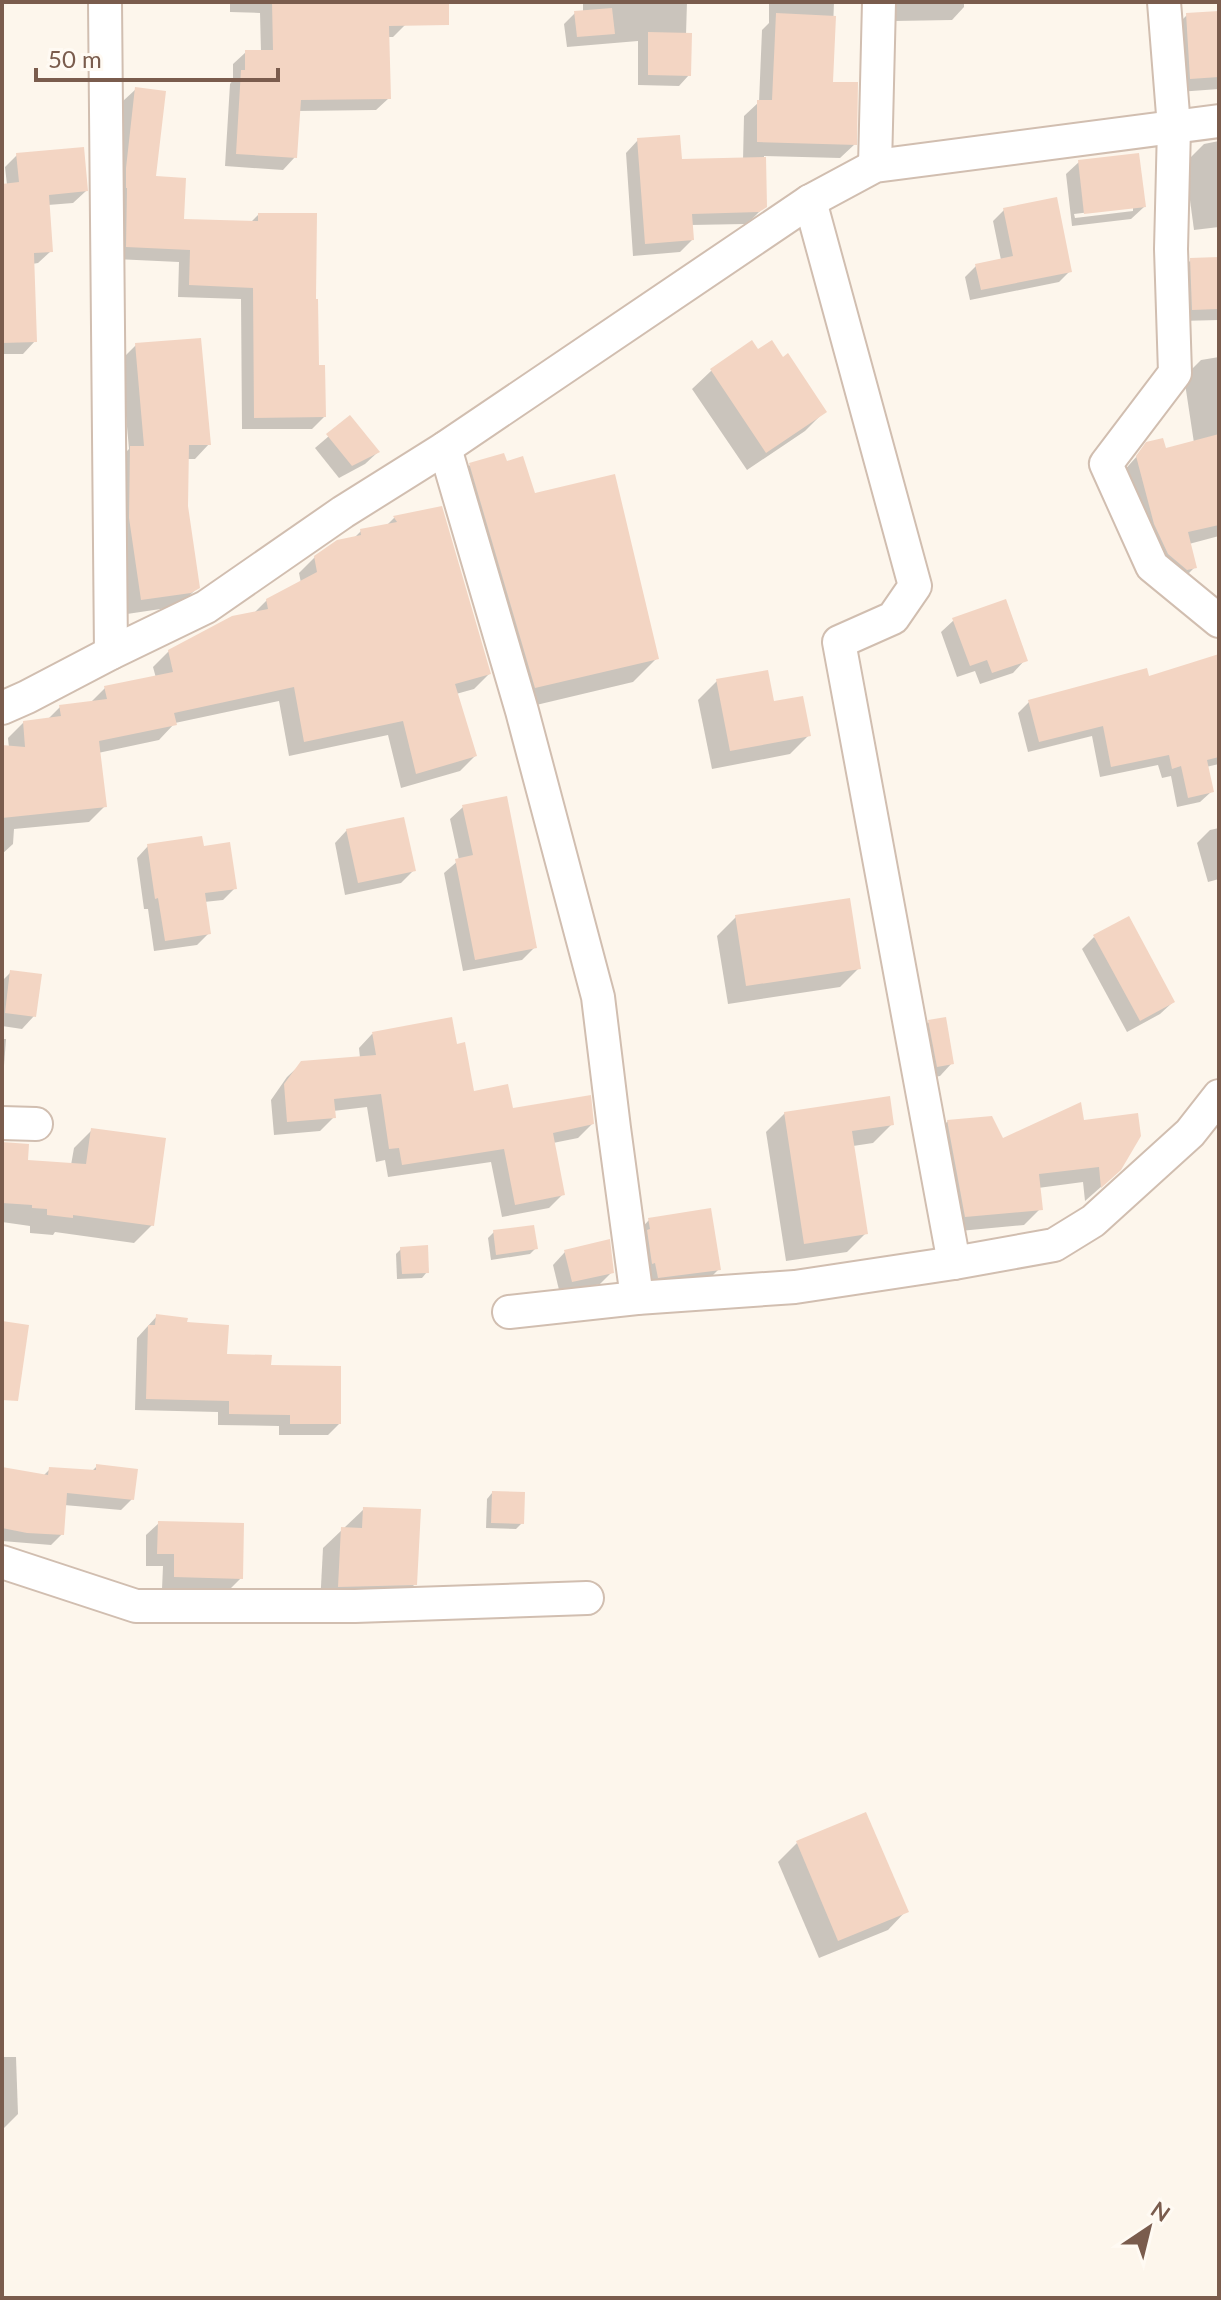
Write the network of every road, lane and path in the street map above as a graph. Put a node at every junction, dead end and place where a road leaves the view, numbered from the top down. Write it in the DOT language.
graph roads {
  1 [pos="105,2"];
  2 [pos="879,2"];
  3 [pos="1164,2"];
  4 [pos="1219,121"];
  5 [pos="1174,127"];
  6 [pos="875,166"];
  7 [pos="810,201"];
  8 [pos="445,448"];
  9 [pos="1219,621"];
  10 [pos="111,653"];
  11 [pos="2,708"];
  12 [pos="1219,1096"];
  13 [pos="2,1123"];
  14 [pos="36,1124"];
  15 [pos="954,1263"];
  16 [pos="637,1298"];
  17 [pos="509,1312"];
  18 [pos="2,1562"];
  19 [pos="587,1598"];
  1 -- 10 [label="street"];
  2 -- 6 [label="street"];
  3 -- 5 [label="street"];
  4 -- 5 [label="street"];
  5 -- 6 [label="street"];
  5 -- 9 [label="street"];
  6 -- 7 [label="street"];
  7 -- 8 [label="street"];
  7 -- 15 [label="street"];
  8 -- 10 [label="street"];
  8 -- 16 [label="street"];
  10 -- 11 [label="street"];
  12 -- 15 [label="street"];
  13 -- 14 [label="street"];
  15 -- 16 [label="street"];
  16 -- 17 [label="street"];
  18 -- 19 [label="street"];
}
